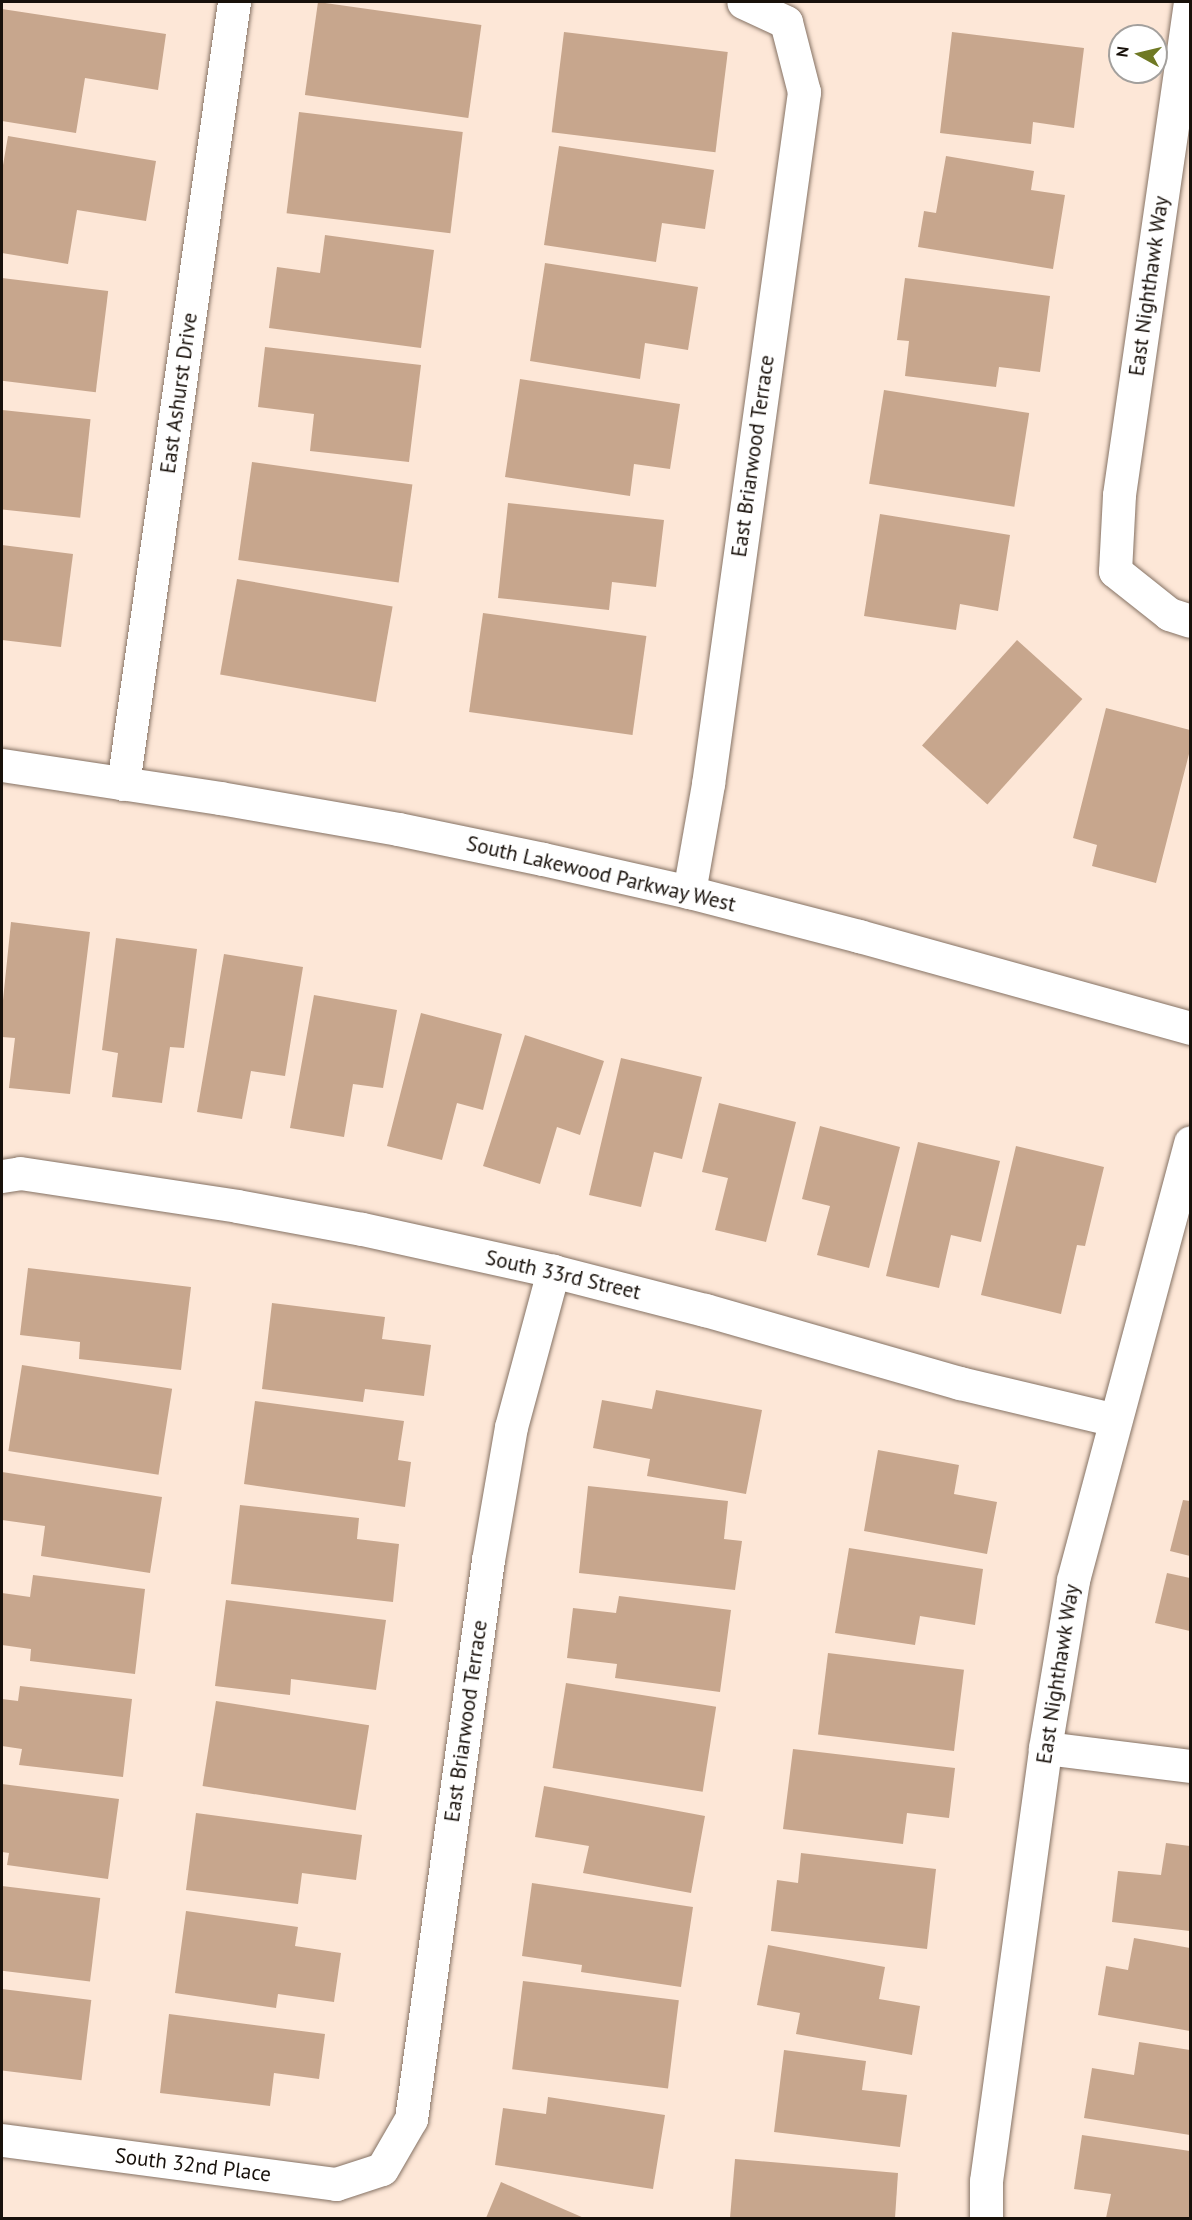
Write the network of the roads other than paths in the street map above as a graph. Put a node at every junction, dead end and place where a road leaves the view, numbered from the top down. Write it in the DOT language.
graph roads {
  1 [pos="234,2"];
  2 [pos="742,2"];
  3 [pos="1190,2"];
  4 [pos="1191,621"];
  5 [pos="2,765"];
  6 [pos="123,784"];
  7 [pos="689,892"];
  8 [pos="1191,1028"];
  9 [pos="1191,1142"];
  10 [pos="2,1176"];
  11 [pos="553,1271"];
  12 [pos="1115,1420"];
  13 [pos="1045,1748"];
  14 [pos="1191,1766"];
  15 [pos="2,2140"];
  16 [pos="382,2169"];
  17 [pos="986,2218"];
  1 -- 6 [label="street, East Ashurst Drive"];
  2 -- 7 [label="street, East Briarwood Terrace"];
  3 -- 4 [label="street, East Nighthawk Way"];
  5 -- 6 [label="street, South Lakewood Parkway West"];
  6 -- 7 [label="street, South Lakewood Parkway West"];
  7 -- 8 [label="street, South Lakewood Parkway West"];
  9 -- 12 [label="street, East Nighthawk Way"];
  10 -- 11 [label="street, South 33rd Street"];
  11 -- 12 [label="street, South 33rd Street"];
  11 -- 16 [label="street, East Briarwood Terrace"];
  12 -- 13 [label="street, East Nighthawk Way"];
  13 -- 14 [label="street"];
  13 -- 17 [label="street, East Nighthawk Way"];
  15 -- 16 [label="street, South 32nd Place"];
}
